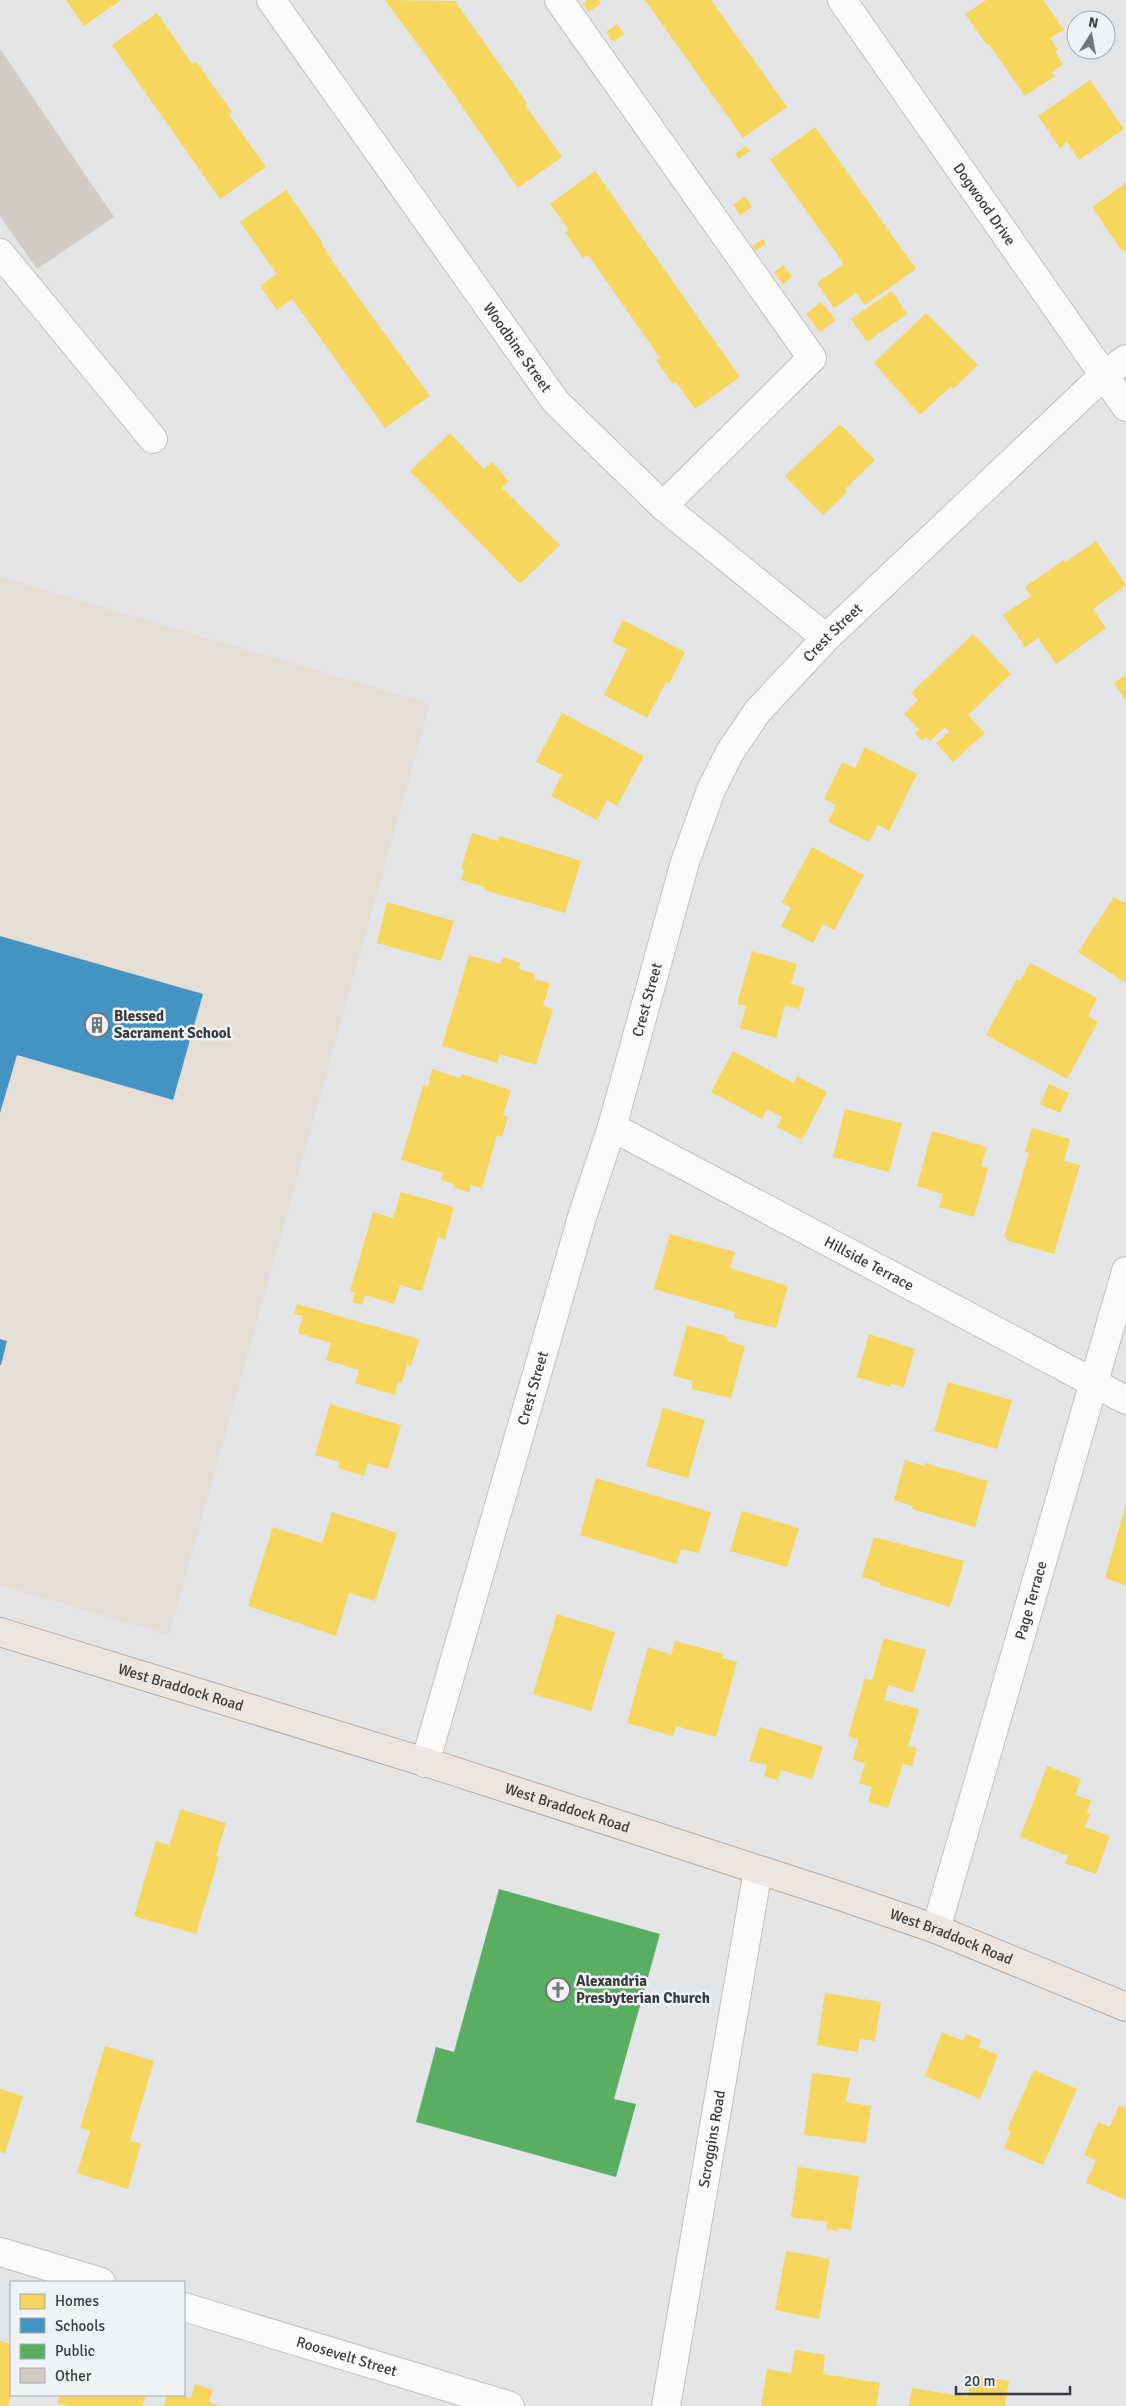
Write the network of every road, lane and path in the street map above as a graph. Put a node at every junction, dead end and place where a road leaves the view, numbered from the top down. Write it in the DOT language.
graph roads {
  1 [pos="271,0"];
  2 [pos="559,0"];
  3 [pos="842,0"];
  4 [pos="0,253"];
  5 [pos="1126,359"];
  6 [pos="1104,376"];
  7 [pos="1126,407"];
  8 [pos="153,439"];
  9 [pos="663,506"];
  10 [pos="826,638"];
  11 [pos="612,1127"];
  12 [pos="1126,1271"];
  13 [pos="1093,1382"];
  14 [pos="1126,1400"];
  15 [pos="0,1632"];
  16 [pos="425,1763"];
  17 [pos="758,1870"];
  18 [pos="936,1928"];
  19 [pos="1126,2007"];
  20 [pos="0,2252"];
  21 [pos="98,2281"];
  22 [pos="185,2307"];
  23 [pos="510,2406"];
  24 [pos="666,2406"];
  1 -- 9 [label="street, Woodbine Street"];
  2 -- 9 [label="street"];
  3 -- 6 [label="street, Dogwood Drive"];
  4 -- 8 [label="street"];
  5 -- 6 [label="street, Crest Street"];
  6 -- 7 [label="street, Dogwood Drive"];
  6 -- 10 [label="street, Crest Street"];
  9 -- 10 [label="street, Woodbine Street"];
  10 -- 11 [label="street, Crest Street"];
  11 -- 13 [label="street, Hillside Terrace"];
  11 -- 16 [label="street, Crest Street"];
  12 -- 13 [label="street, Page Terrace"];
  13 -- 14 [label="street, Hillside Terrace"];
  13 -- 18 [label="street, Page Terrace"];
  15 -- 16 [label="main road, West Braddock Road"];
  16 -- 17 [label="main road, West Braddock Road"];
  17 -- 18 [label="main road, West Braddock Road"];
  17 -- 24 [label="street, Scroggins Road"];
  18 -- 19 [label="main road, West Braddock Road"];
  20 -- 21 [label="street"];
  22 -- 23 [label="street, Roosevelt Street"];
}
